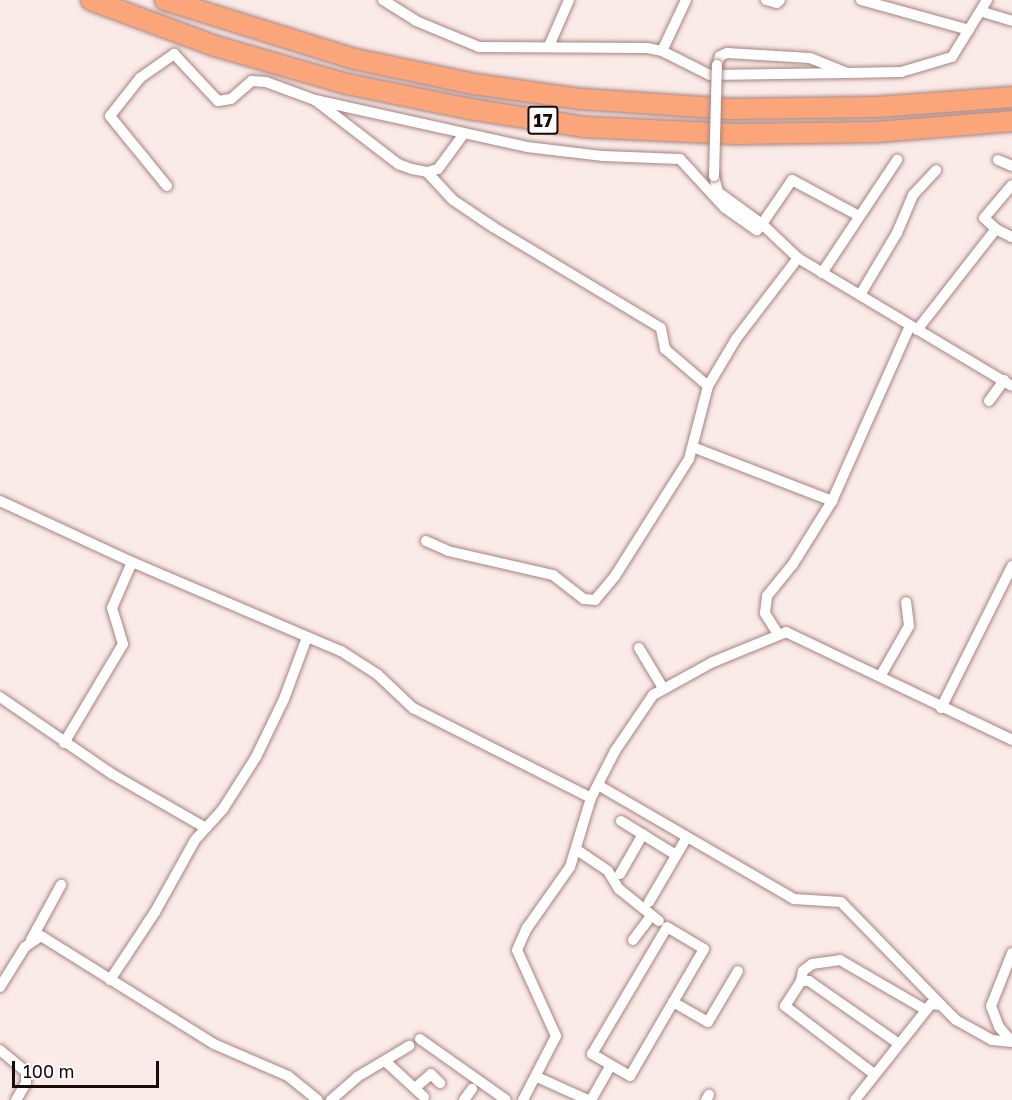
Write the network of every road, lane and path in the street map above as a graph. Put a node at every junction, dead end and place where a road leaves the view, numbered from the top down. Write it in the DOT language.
graph roads {
  1 [pos="91,0"];
  2 [pos="165,0"];
  3 [pos="383,0"];
  4 [pos="569,0"];
  5 [pos="686,0"];
  6 [pos="766,0"];
  7 [pos="780,0"];
  8 [pos="861,0"];
  9 [pos="987,0"];
  10 [pos="983,12"];
  11 [pos="1012,21"];
  12 [pos="969,30"];
  13 [pos="549,46"];
  14 [pos="662,51"];
  15 [pos="847,73"];
  16 [pos="1012,97"];
  17 [pos="315,100"];
  18 [pos="1012,121"];
  19 [pos="463,135"];
  20 [pos="897,160"];
  21 [pos="998,160"];
  22 [pos="1012,166"];
  23 [pos="936,170"];
  24 [pos="427,172"];
  25 [pos="1012,185"];
  26 [pos="167,186"];
  27 [pos="859,216"];
  28 [pos="762,224"];
  29 [pos="996,229"];
  30 [pos="1012,237"];
  31 [pos="798,258"];
  32 [pos="822,273"];
  33 [pos="860,295"];
  34 [pos="913,328"];
  35 [pos="1008,383"];
  36 [pos="708,386"];
  37 [pos="988,401"];
  38 [pos="695,448"];
  39 [pos="0,501"];
  40 [pos="832,501"];
  41 [pos="426,542"];
  42 [pos="132,562"];
  43 [pos="1012,566"];
  44 [pos="906,602"];
  45 [pos="778,634"];
  46 [pos="307,637"];
  47 [pos="639,648"];
  48 [pos="881,675"];
  49 [pos="663,688"];
  50 [pos="0,697"];
  51 [pos="941,708"];
  52 [pos="1012,740"];
  53 [pos="64,743"];
  54 [pos="598,785"];
  55 [pos="591,798"];
  56 [pos="621,821"];
  57 [pos="206,828"];
  58 [pos="643,834"];
  59 [pos="687,837"];
  60 [pos="577,850"];
  61 [pos="676,855"];
  62 [pos="620,874"];
  63 [pos="62,885"];
  64 [pos="649,902"];
  65 [pos="31,940"];
  66 [pos="633,940"];
  67 [pos="1012,953"];
  68 [pos="738,971"];
  69 [pos="110,980"];
  70 [pos="801,981"];
  71 [pos="0,987"];
  72 [pos="673,1002"];
  73 [pos="941,1005"];
  74 [pos="926,1010"];
  75 [pos="420,1039"];
  76 [pos="1012,1042"];
  77 [pos="898,1043"];
  78 [pos="409,1046"];
  79 [pos="0,1050"];
  80 [pos="385,1061"];
  81 [pos="611,1065"];
  82 [pos="874,1074"];
  83 [pos="357,1077"];
  84 [pos="537,1077"];
  85 [pos="440,1083"];
  86 [pos="415,1088"];
  87 [pos="472,1089"];
  88 [pos="424,1097"];
  89 [pos="16,1100"];
  90 [pos="317,1100"];
  91 [pos="331,1100"];
  92 [pos="464,1100"];
  93 [pos="506,1100"];
  94 [pos="523,1100"];
  95 [pos="589,1100"];
  96 [pos="855,1100"];
  1 -- 18 [label="highway, 17"];
  2 -- 16 [label="highway, 17"];
  3 -- 13 [label="street"];
  4 -- 13 [label="street"];
  5 -- 14 [label="street"];
  6 -- 7 [label="street"];
  8 -- 12 [label="street"];
  9 -- 10 [label="street"];
  10 -- 11 [label="street"];
  10 -- 12 [label="street"];
  12 -- 15 [label="street"];
  13 -- 14 [label="street"];
  14 -- 15 [label="street"];
  15 -- 28 [label="street, bridge"];
  17 -- 19 [label="street"];
  17 -- 24 [label="street"];
  17 -- 26 [label="street"];
  19 -- 24 [label="street"];
  19 -- 28 [label="street"];
  20 -- 27 [label="street"];
  21 -- 22 [label="street"];
  23 -- 33 [label="street"];
  24 -- 36 [label="street"];
  25 -- 29 [label="street"];
  27 -- 28 [label="street"];
  27 -- 32 [label="street"];
  28 -- 31 [label="street"];
  29 -- 30 [label="street"];
  29 -- 34 [label="street"];
  31 -- 32 [label="street"];
  31 -- 36 [label="street"];
  32 -- 33 [label="street"];
  33 -- 34 [label="street"];
  34 -- 35 [label="street"];
  34 -- 40 [label="street"];
  35 -- 37 [label="street"];
  36 -- 38 [label="street"];
  38 -- 40 [label="street"];
  38 -- 41 [label="street"];
  39 -- 42 [label="street"];
  40 -- 45 [label="street"];
  42 -- 46 [label="street"];
  42 -- 53 [label="street"];
  43 -- 51 [label="street"];
  44 -- 48 [label="street"];
  45 -- 48 [label="street"];
  45 -- 49 [label="street"];
  46 -- 55 [label="street"];
  46 -- 57 [label="street"];
  47 -- 49 [label="street"];
  48 -- 51 [label="street"];
  49 -- 54 [label="street"];
  50 -- 53 [label="street"];
  51 -- 52 [label="street"];
  53 -- 57 [label="street"];
  54 -- 55 [label="street"];
  54 -- 59 [label="street"];
  55 -- 60 [label="street"];
  56 -- 58 [label="street"];
  57 -- 69 [label="street"];
  58 -- 61 [label="street"];
  58 -- 62 [label="street"];
  59 -- 61 [label="street"];
  59 -- 73 [label="street"];
  60 -- 66 [label="street"];
  60 -- 84 [label="street"];
  61 -- 64 [label="street"];
  63 -- 65 [label="street"];
  65 -- 69 [label="street"];
  65 -- 71 [label="street"];
  67 -- 76 [label="street"];
  68 -- 72 [label="street"];
  69 -- 90 [label="street"];
  70 -- 74 [label="street"];
  70 -- 77 [label="street"];
  70 -- 82 [label="street"];
  72 -- 81 [label="street"];
  72 -- 81 [label="street"];
  73 -- 74 [label="street"];
  73 -- 76 [label="street"];
  74 -- 77 [label="street"];
  75 -- 93 [label="street"];
  77 -- 82 [label="street"];
  78 -- 80 [label="street"];
  79 -- 89 [label="street"];
  80 -- 83 [label="street"];
  80 -- 86 [label="street"];
  81 -- 95 [label="street"];
  82 -- 96 [label="street"];
  83 -- 90 [label="street"];
  83 -- 91 [label="street"];
  84 -- 94 [label="street"];
  84 -- 95 [label="street"];
  85 -- 86 [label="street"];
  86 -- 88 [label="street"];
  87 -- 92 [label="street"];
}
